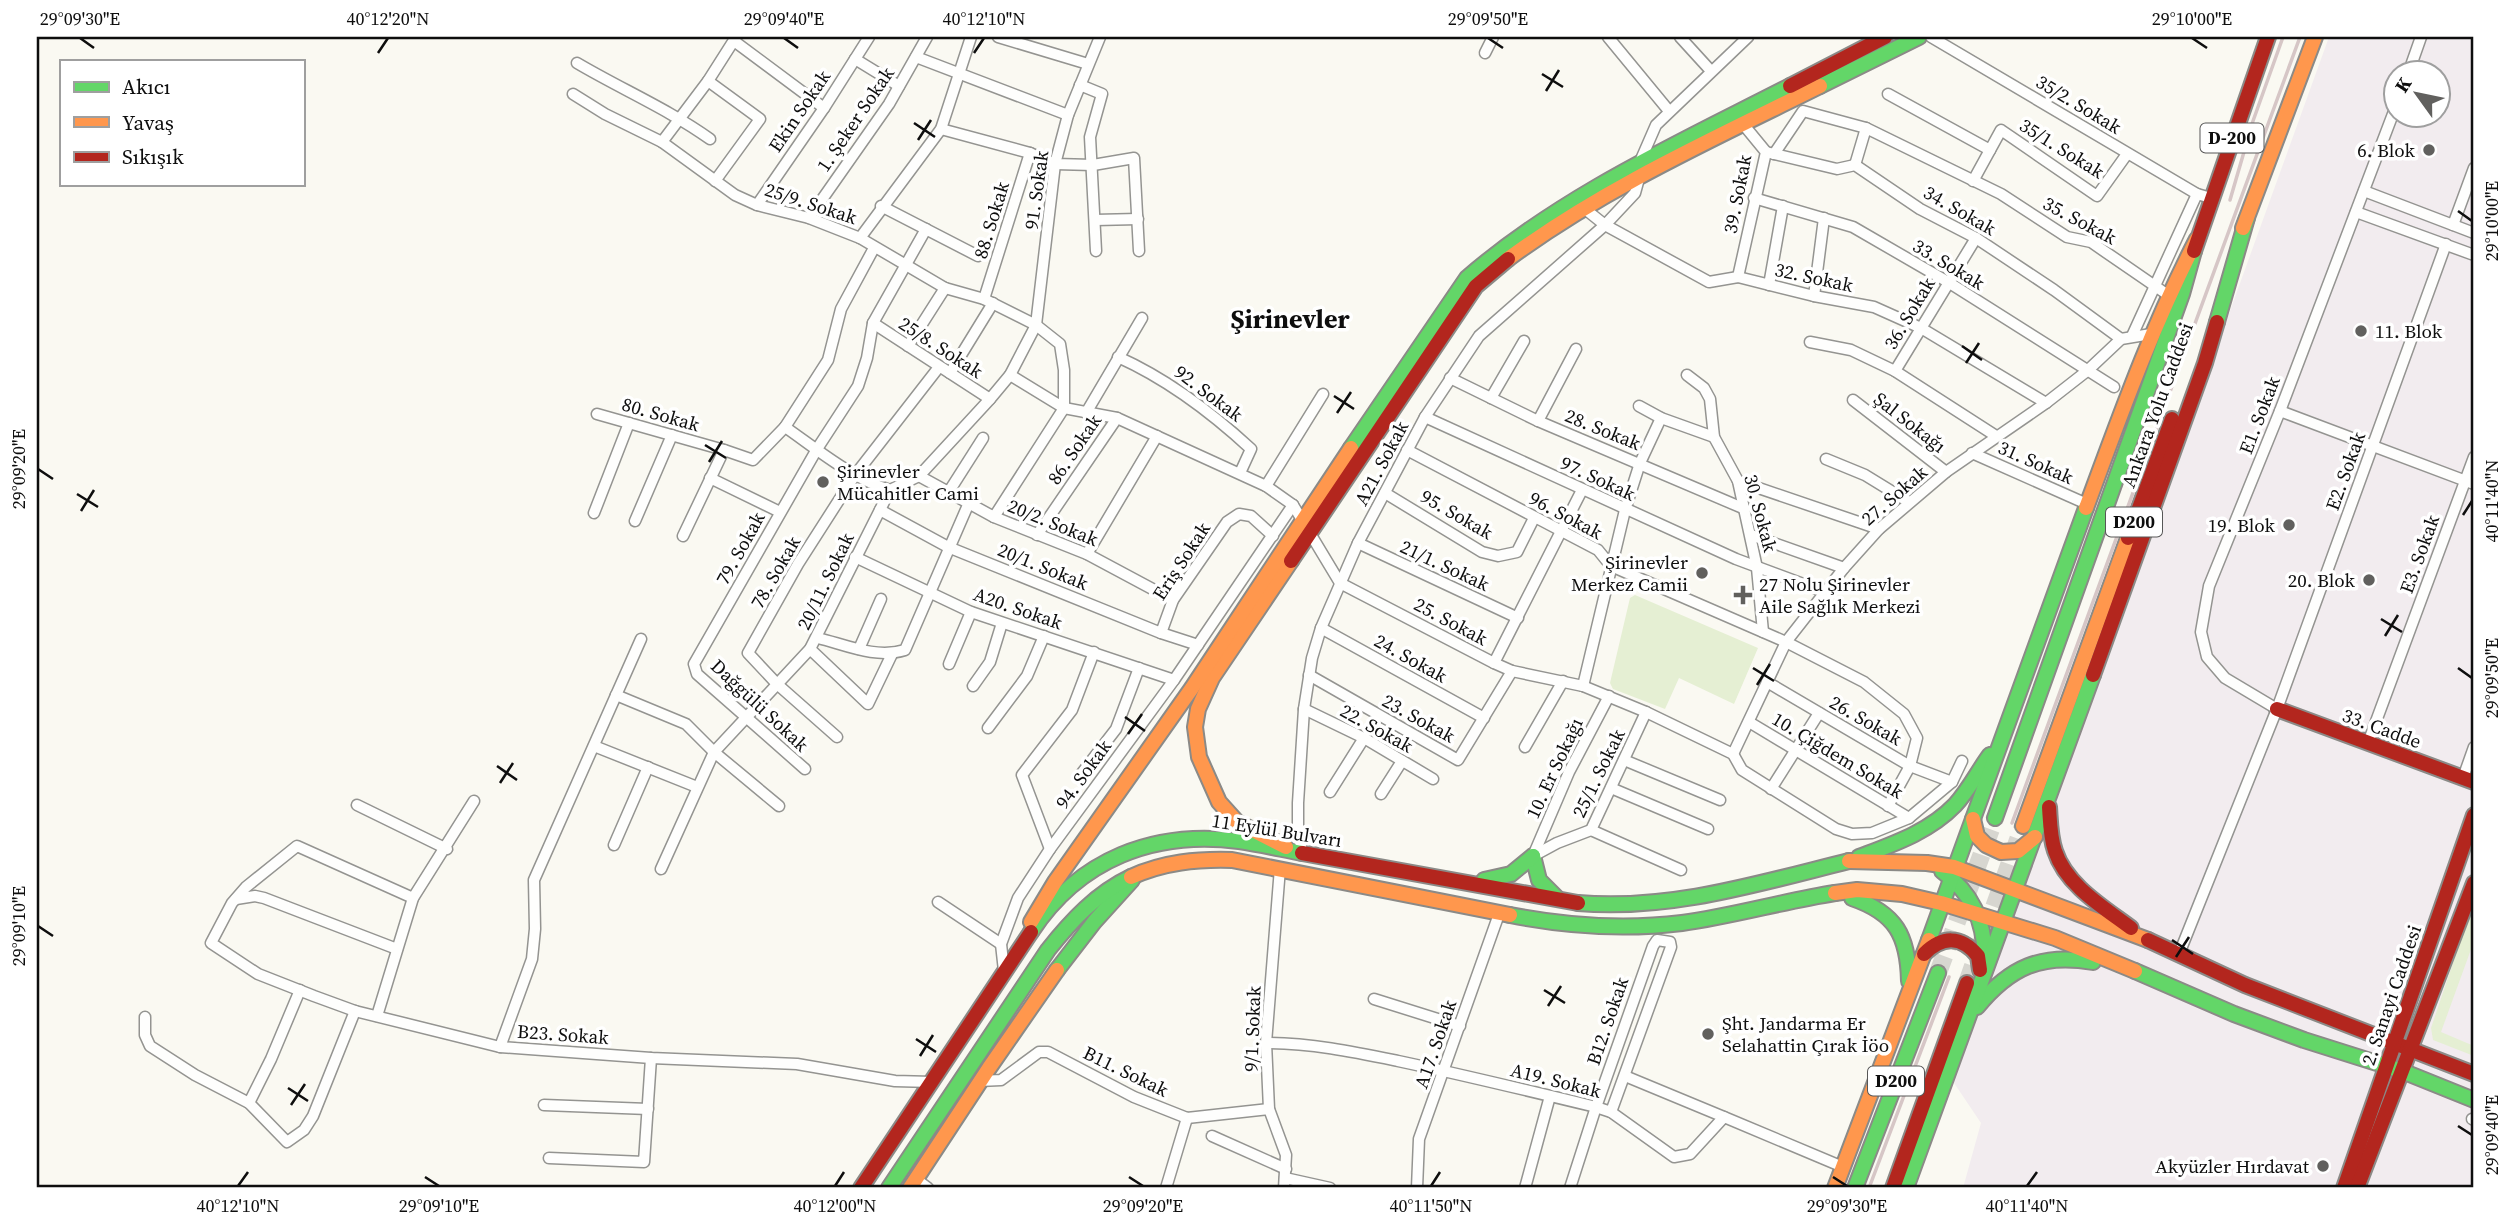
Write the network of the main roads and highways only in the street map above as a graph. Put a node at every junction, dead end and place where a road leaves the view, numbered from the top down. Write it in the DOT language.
graph roads {
  1 [pos="1885,37"];
  2 [pos="1919,37"];
  3 [pos="2268,37"];
  4 [pos="2315,37"];
  5 [pos="1640,169"];
  6 [pos="2246,218"];
  7 [pos="2197,239"];
  8 [pos="1307,525"];
  9 [pos="2277,709"];
  10 [pos="2004,735"];
  11 [pos="2468,780"];
  12 [pos="2049,801"];
  13 [pos="2474,815"];
  14 [pos="1995,818"];
  15 [pos="1973,819"];
  16 [pos="2023,826"];
  17 [pos="2035,838"];
  18 [pos="1297,851"];
  19 [pos="1849,861"];
  20 [pos="1140,872"];
  21 [pos="1952,872"];
  22 [pos="1464,881"];
  23 [pos="2001,883"];
  24 [pos="2474,883"];
  25 [pos="2016,889"];
  26 [pos="1835,893"];
  27 [pos="1979,897"];
  28 [pos="1561,901"];
  29 [pos="1941,903"];
  30 [pos="1978,916"];
  31 [pos="2004,921"];
  32 [pos="2148,940"];
  33 [pos="1021,944"];
  34 [pos="1924,954"];
  35 [pos="2135,971"];
  36 [pos="1938,973"];
  37 [pos="1967,983"];
  38 [pos="1909,993"];
  39 [pos="1970,1015"];
  40 [pos="2395,1043"];
  41 [pos="2410,1048"];
  42 [pos="2387,1066"];
  43 [pos="2402,1071"];
  44 [pos="2474,1074"];
  45 [pos="2474,1100"];
  46 [pos="913,1184"];
  47 [pos="861,1188"];
  48 [pos="889,1188"];
  49 [pos="1835,1188"];
  50 [pos="1854,1188"];
  51 [pos="1893,1188"];
  52 [pos="1906,1188"];
  53 [pos="2344,1188"];
  54 [pos="2357,1188"];
  1 -- 5 [label="main road"];
  2 -- 5 [label="main road"];
  3 -- 7 [label="main road, Ankara Yolu Caddesi / D-200"];
  4 -- 6 [label="main road, Ankara Yolu Caddesi / D-200"];
  5 -- 8 [label="main road"];
  6 -- 12 [label="main road"];
  6 -- 16 [label="main road, Ankara Yolu Caddesi / D200"];
  7 -- 10 [label="main road"];
  7 -- 14 [label="main road, Ankara Yolu Caddesi / D200"];
  8 -- 18 [label="main road"];
  8 -- 33 [label="main road"];
  9 -- 11 [label="main road, 33. Cadde"];
  10 -- 15 [label="main road"];
  10 -- 19 [label="main road"];
  12 -- 17 [label="main road"];
  12 -- 32 [label="main road"];
  13 -- 40 [label="main road, 2. Sanayi Caddesi"];
  15 -- 17 [label="main road"];
  15 -- 21 [label="main road"];
  17 -- 23 [label="main road"];
  17 -- 25 [label="main road"];
  18 -- 22 [label="main road, 11 Eylül Bulvarı"];
  18 -- 33 [label="main road, 11 Eylül Bulvarı"];
  19 -- 21 [label="main road"];
  19 -- 28 [label="main road, 11 Eylül Bulvarı"];
  20 -- 26 [label="main road, 11 Eylül Bulvarı"];
  20 -- 46 [label="main road"];
  20 -- 48 [label="main road, 11 Eylül Bulvarı"];
  21 -- 23 [label="main road"];
  21 -- 27 [label="main road"];
  21 -- 29 [label="main road"];
  22 -- 28 [label="main road, 11 Eylül Bulvarı"];
  22 -- 28 [label="main road"];
  23 -- 25 [label="main road"];
  23 -- 27 [label="main road"];
  24 -- 41 [label="main road, 2. Sanayi Caddesi"];
  25 -- 31 [label="main road"];
  25 -- 32 [label="main road"];
  26 -- 29 [label="main road, 11 Eylül Bulvarı"];
  26 -- 38 [label="main road"];
  27 -- 29 [label="main road"];
  27 -- 30 [label="main road"];
  29 -- 30 [label="main road"];
  29 -- 34 [label="main road"];
  30 -- 31 [label="main road"];
  30 -- 39 [label="main road"];
  31 -- 35 [label="main road"];
  31 -- 39 [label="main road"];
  32 -- 40 [label="main road"];
  33 -- 47 [label="main road, 11 Eylül Bulvarı"];
  34 -- 38 [label="main road"];
  34 -- 39 [label="main road"];
  35 -- 39 [label="main road"];
  35 -- 42 [label="main road"];
  36 -- 50 [label="main road, D200"];
  37 -- 51 [label="main road, D200"];
  38 -- 49 [label="main road"];
  39 -- 52 [label="main road"];
  40 -- 41 [label="main road"];
  40 -- 42 [label="main road, 2. Sanayi Caddesi"];
  41 -- 43 [label="main road, 2. Sanayi Caddesi"];
  41 -- 44 [label="main road"];
  42 -- 43 [label="main road"];
  42 -- 53 [label="main road, 2. Sanayi Caddesi"];
  43 -- 45 [label="main road"];
  43 -- 54 [label="main road, 2. Sanayi Caddesi"];
}
